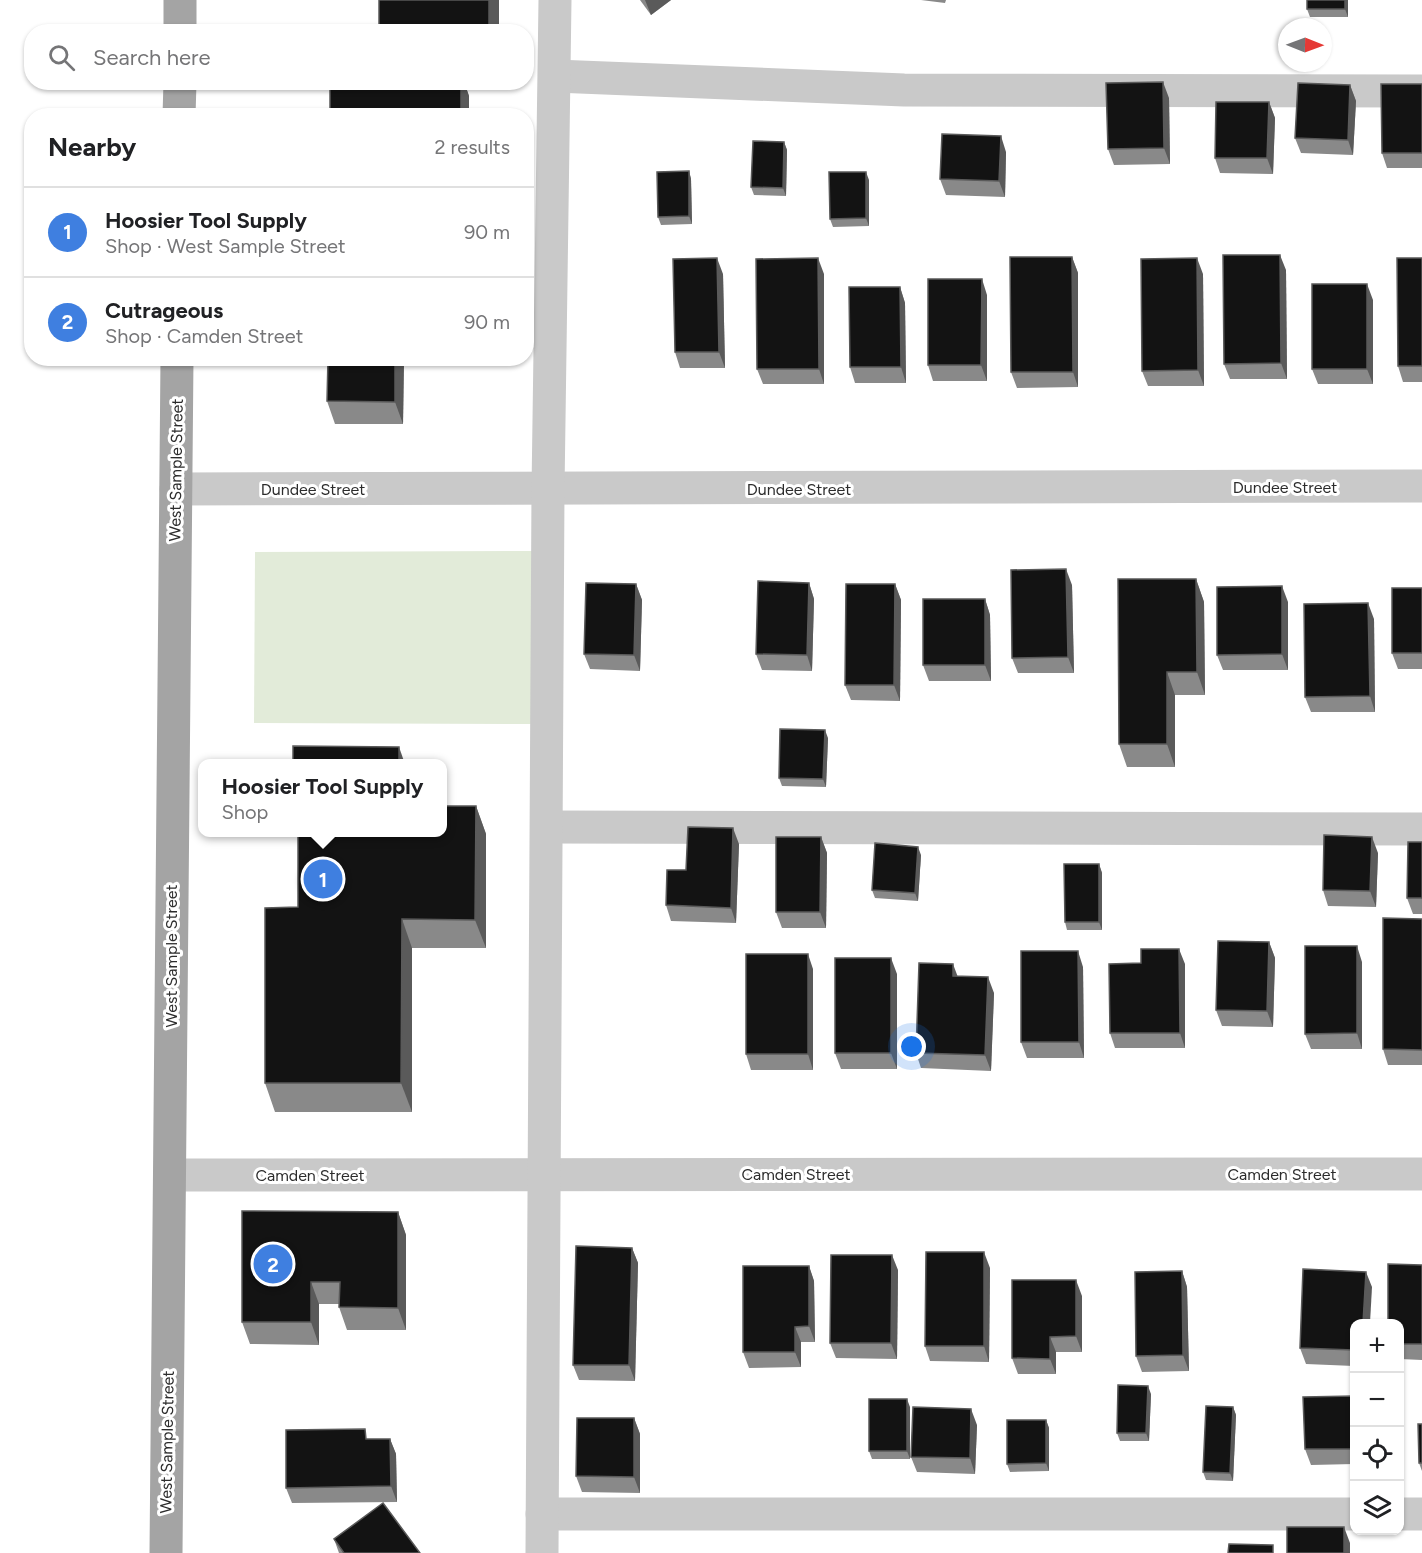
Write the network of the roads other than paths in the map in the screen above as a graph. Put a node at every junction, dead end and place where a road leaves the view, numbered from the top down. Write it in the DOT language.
graph roads {
  1 [pos="180,0"];
  2 [pos="555,0"];
  3 [pos="180,24"];
  4 [pos="555,76"];
  5 [pos="180,90"];
  6 [pos="1422,91"];
  7 [pos="179,108"];
  8 [pos="177,366"];
  9 [pos="1422,486"];
  10 [pos="176,489"];
  11 [pos="548,490"];
  12 [pos="548,827"];
  13 [pos="1422,829"];
  14 [pos="546,1174"];
  15 [pos="1422,1174"];
  16 [pos="170,1175"];
  17 [pos="542,1514"];
  18 [pos="1350,1514"];
  19 [pos="1404,1514"];
  20 [pos="1422,1514"];
  21 [pos="166,1553"];
  22 [pos="542,1553"];
  1 -- 3 [label="main road"];
  2 -- 4 [label="street"];
  4 -- 6 [label="street"];
  4 -- 11 [label="street"];
  5 -- 7 [label="main road"];
  8 -- 10 [label="main road, West Sample Street"];
  9 -- 11 [label="street, Dundee Street"];
  10 -- 11 [label="street, Dundee Street"];
  10 -- 16 [label="main road, West Sample Street"];
  11 -- 12 [label="street"];
  12 -- 13 [label="street"];
  12 -- 14 [label="street"];
  14 -- 15 [label="street, Camden Street"];
  14 -- 16 [label="street, Camden Street"];
  14 -- 17 [label="street"];
  16 -- 21 [label="main road, West Sample Street"];
  17 -- 18 [label="street"];
  17 -- 22 [label="street"];
  19 -- 20 [label="street"];
}
